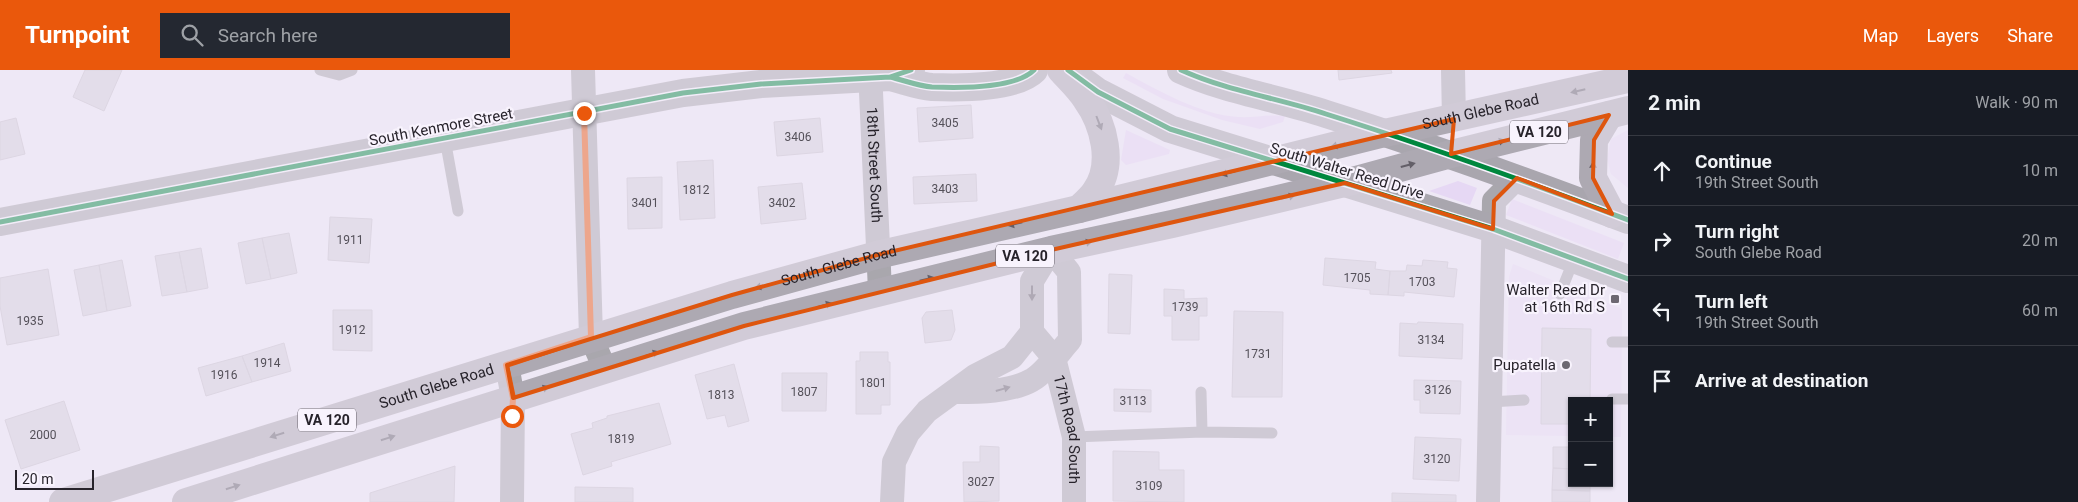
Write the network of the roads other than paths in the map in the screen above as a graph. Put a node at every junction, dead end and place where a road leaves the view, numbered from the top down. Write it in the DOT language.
graph roads {
  1 [pos="320,70"];
  2 [pos="352,70"];
  3 [pos="583,70"];
  4 [pos="1034,70"];
  5 [pos="1061,70"];
  6 [pos="1068,70"];
  7 [pos="1181,70"];
  8 [pos="1453,70"];
  9 [pos="885,74"];
  10 [pos="1628,79"];
  11 [pos="584,113"];
  12 [pos="1618,113"];
  13 [pos="1454,119"];
  14 [pos="1385,133"];
  15 [pos="445,139"];
  16 [pos="1451,154"];
  17 [pos="1275,162"];
  18 [pos="1517,178"];
  19 [pos="1345,183"];
  20 [pos="1079,209"];
  21 [pos="458,211"];
  22 [pos="1048,216"];
  23 [pos="1620,217"];
  24 [pos="0,222"];
  25 [pos="1493,230"];
  26 [pos="1051,250"];
  27 [pos="877,256"];
  28 [pos="1574,259"];
  29 [pos="1628,279"];
  30 [pos="880,291"];
  31 [pos="1560,294"];
  32 [pos="1032,332"];
  33 [pos="591,337"];
  34 [pos="1612,342"];
  35 [pos="1628,342"];
  36 [pos="1054,358"];
  37 [pos="506,365"];
  38 [pos="605,369"];
  39 [pos="955,392"];
  40 [pos="1201,392"];
  41 [pos="513,398"];
  42 [pos="1613,399"];
  43 [pos="1628,399"];
  44 [pos="1524,400"];
  45 [pos="1490,402"];
  46 [pos="1202,432"];
  47 [pos="1272,433"];
  48 [pos="1074,437"];
  49 [pos="120,492"];
  50 [pos="63,502"];
  51 [pos="186,502"];
  52 [pos="512,502"];
  53 [pos="892,502"];
  54 [pos="1074,502"];
  55 [pos="1488,502"];
  1 -- 2 [label="lane"];
  3 -- 11 [label="street"];
  4 -- 9 [label="street, South Kenmore Street"];
  5 -- 20 [label="main road, one-way"];
  6 -- 17 [label="main road, South Walter Reed Drive"];
  7 -- 14 [label="main road"];
  8 -- 13 [label="street"];
  9 -- 11 [label="street, South Kenmore Street"];
  9 -- 27 [label="street, 18th Street South"];
  10 -- 13 [label="main road, South Glebe Road / VA 120, one-way"];
  11 -- 15 [label="street, South Kenmore Street"];
  11 -- 33 [label="street"];
  16 -- 12 [label="main road, VA 120, one-way"];
  23 -- 12 [label="main road, one-way"];
  13 -- 14 [label="main road, South Glebe Road / VA 120"];
  13 -- 16 [label="main road"];
  14 -- 16 [label="main road"];
  14 -- 17 [label="main road, South Glebe Road / VA 120, one-way"];
  15 -- 21 [label="lane"];
  15 -- 24 [label="street, South Kenmore Street"];
  16 -- 18 [label="main road"];
  19 -- 16 [label="main road, VA 120, one-way"];
  17 -- 19 [label="main road, South Walter Reed Drive"];
  17 -- 20 [label="main road, South Glebe Road / VA 120, one-way"];
  18 -- 23 [label="main road"];
  18 -- 25 [label="street"];
  19 -- 25 [label="main road, South Walter Reed Drive"];
  26 -- 19 [label="main road, VA 120, one-way"];
  20 -- 22 [label="main road, South Glebe Road / VA 120"];
  22 -- 26 [label="main road"];
  22 -- 27 [label="main road, South Glebe Road / VA 120, one-way"];
  25 -- 28 [label="main road, South Walter Reed Drive"];
  25 -- 45 [label="street"];
  30 -- 26 [label="main road, VA 120, one-way"];
  26 -- 32 [label="street, one-way"];
  26 -- 36 [label="street, 17th Road South"];
  27 -- 30 [label="street, 18th Street South"];
  27 -- 33 [label="main road, South Glebe Road / VA 120, one-way"];
  28 -- 29 [label="main road, South Walter Reed Drive"];
  28 -- 31 [label="lane"];
  38 -- 30 [label="main road, VA 120, one-way"];
  32 -- 36 [label="street, 17th Road South"];
  32 -- 39 [label="street"];
  33 -- 37 [label="main road, South Glebe Road / VA 120"];
  33 -- 38 [label="street"];
  34 -- 35 [label="lane"];
  39 -- 36 [label="street, one-way"];
  36 -- 48 [label="street, 17th Road South"];
  37 -- 41 [label="street"];
  37 -- 49 [label="main road, South Glebe Road / VA 120, one-way"];
  41 -- 38 [label="main road, VA 120, one-way"];
  39 -- 53 [label="street"];
  40 -- 46 [label="lane"];
  51 -- 41 [label="main road, VA 120, one-way"];
  41 -- 52 [label="street"];
  42 -- 43 [label="lane"];
  44 -- 45 [label="lane"];
  45 -- 55 [label="street"];
  46 -- 47 [label="lane"];
  46 -- 48 [label="lane"];
  48 -- 54 [label="street, 17th Road South"];
  49 -- 50 [label="main road, South Glebe Road / VA 120"];
}
